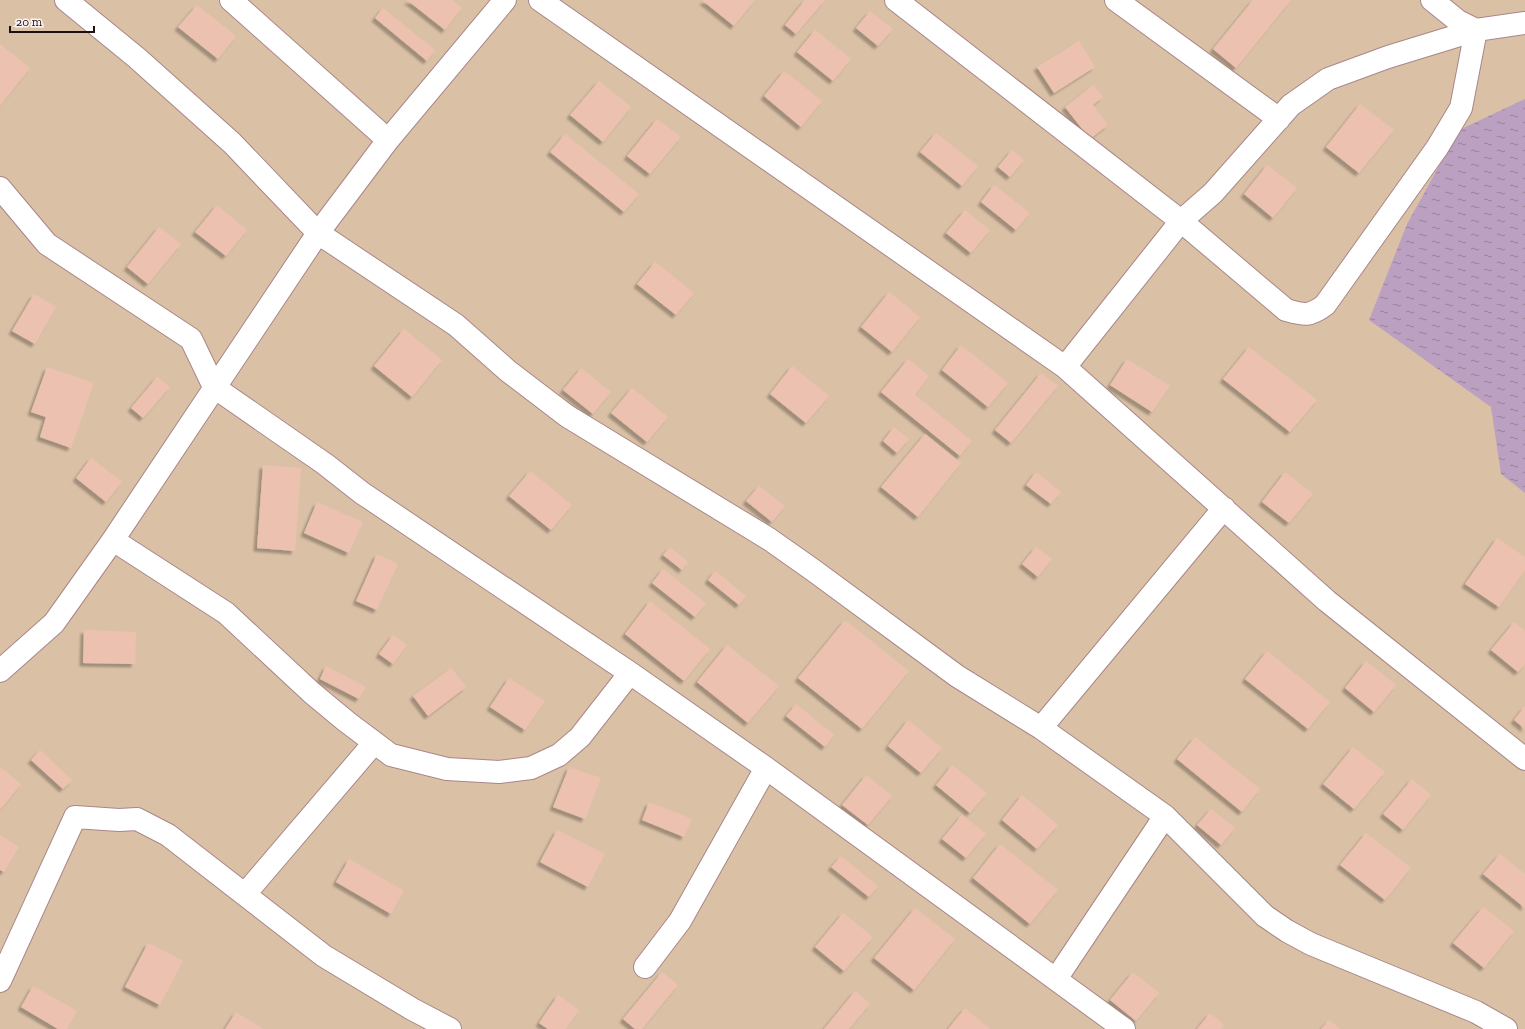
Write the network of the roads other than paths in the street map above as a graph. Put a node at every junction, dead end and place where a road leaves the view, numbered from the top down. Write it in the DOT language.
graph roads {
  1 [pos="66,0"];
  2 [pos="231,0"];
  3 [pos="505,0"];
  4 [pos="540,0"];
  5 [pos="896,0"];
  6 [pos="1116,0"];
  7 [pos="1432,0"];
  8 [pos="1525,23"];
  9 [pos="1476,30"];
  10 [pos="1279,119"];
  11 [pos="388,140"];
  12 [pos="0,188"];
  13 [pos="1181,221"];
  14 [pos="318,233"];
  15 [pos="1065,367"];
  16 [pos="214,387"];
  17 [pos="1224,508"];
  18 [pos="113,540"];
  19 [pos="0,671"];
  20 [pos="630,673"];
  21 [pos="1041,728"];
  22 [pos="374,743"];
  23 [pos="1525,759"];
  24 [pos="766,768"];
  25 [pos="1165,816"];
  26 [pos="245,894"];
  27 [pos="645,967"];
  28 [pos="1056,979"];
  29 [pos="0,981"];
  30 [pos="450,1029"];
  31 [pos="1124,1029"];
  32 [pos="1506,1029"];
  1 -- 14 [label="street"];
  2 -- 11 [label="street"];
  3 -- 11 [label="street"];
  4 -- 15 [label="street"];
  5 -- 13 [label="street"];
  6 -- 10 [label="street"];
  7 -- 9 [label="street"];
  8 -- 9 [label="street"];
  9 -- 10 [label="street"];
  9 -- 13 [label="street"];
  10 -- 13 [label="street"];
  11 -- 14 [label="street"];
  12 -- 16 [label="street"];
  13 -- 15 [label="street"];
  14 -- 16 [label="street"];
  14 -- 21 [label="street"];
  15 -- 17 [label="street"];
  16 -- 18 [label="street"];
  16 -- 20 [label="street"];
  17 -- 21 [label="street"];
  17 -- 23 [label="street"];
  18 -- 19 [label="street"];
  18 -- 22 [label="street"];
  20 -- 22 [label="street"];
  20 -- 24 [label="street"];
  21 -- 25 [label="street"];
  22 -- 26 [label="street"];
  24 -- 27 [label="street"];
  24 -- 28 [label="street"];
  25 -- 28 [label="street"];
  25 -- 32 [label="street"];
  26 -- 29 [label="street"];
  26 -- 30 [label="street"];
  28 -- 31 [label="street"];
}
